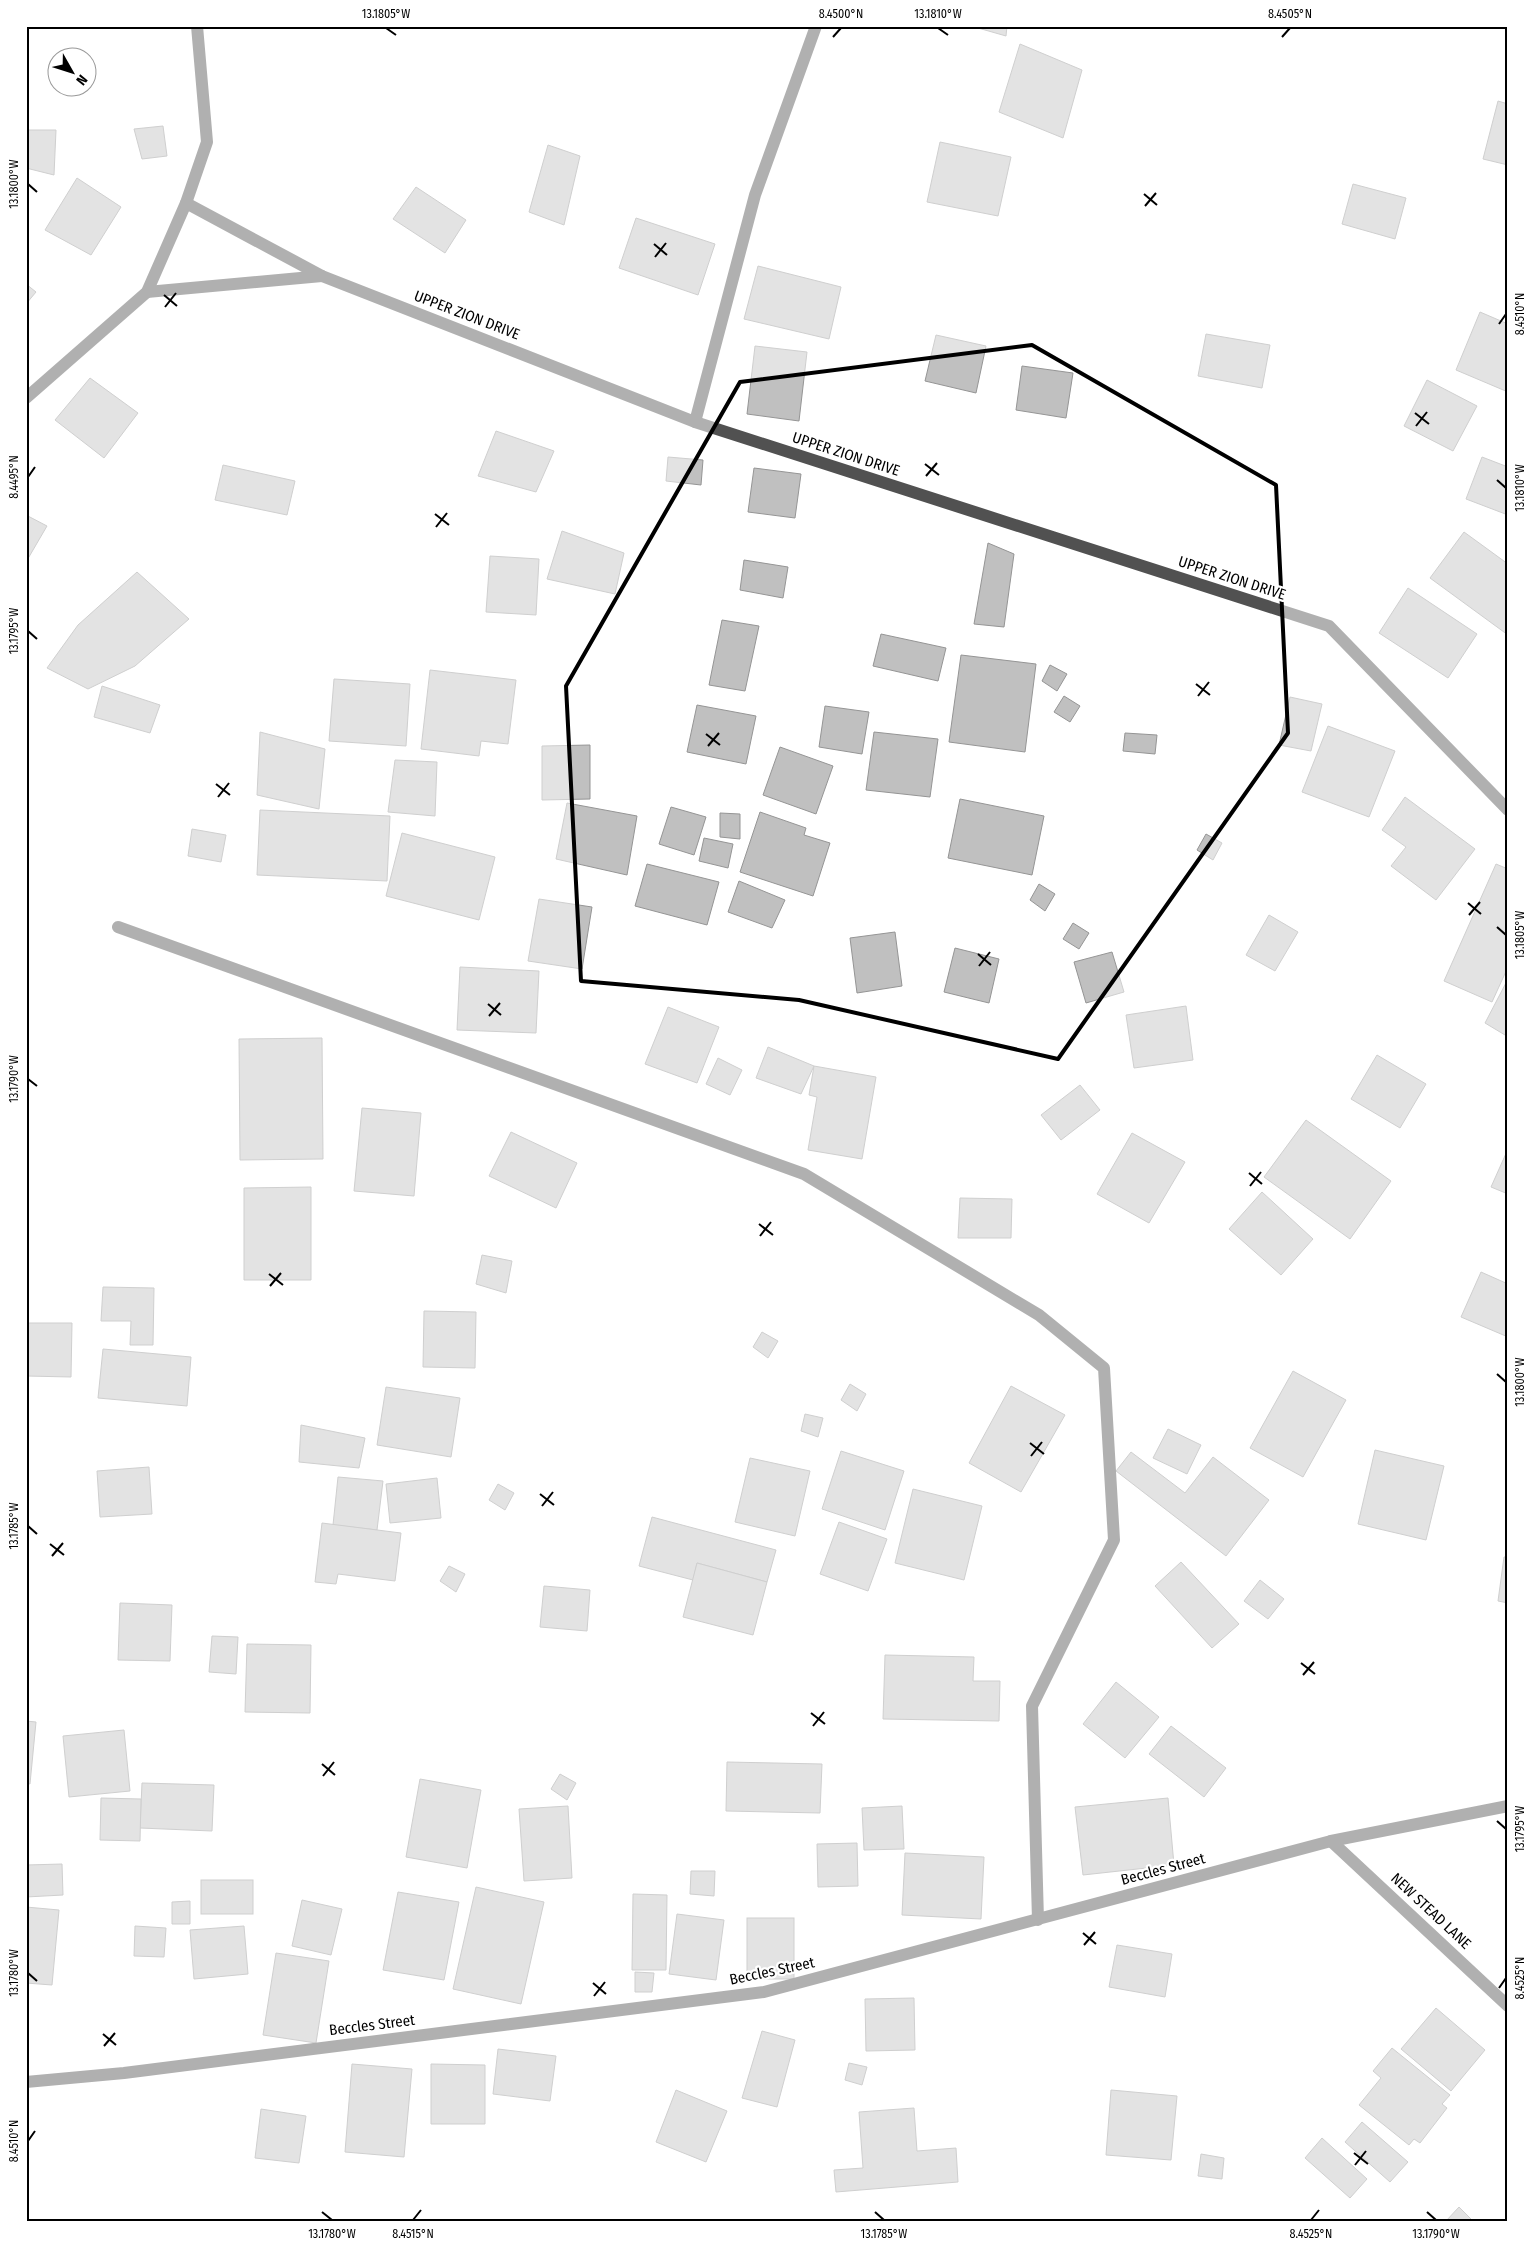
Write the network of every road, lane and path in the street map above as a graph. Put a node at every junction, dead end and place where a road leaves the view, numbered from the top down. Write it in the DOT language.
graph roads {
  1 [pos="196,26"];
  2 [pos="816,26"];
  3 [pos="186,204"];
  4 [pos="322,276"];
  5 [pos="146,292"];
  6 [pos="26,398"];
  7 [pos="695,422"];
  8 [pos="1508,810"];
  9 [pos="118,927"];
  10 [pos="1508,1806"];
  11 [pos="1331,1841"];
  12 [pos="1038,1920"];
  13 [pos="1508,2006"];
  14 [pos="26,2082"];
  1 -- 3 [label="street"];
  2 -- 7 [label="street"];
  3 -- 4 [label="street, UPPER ZION DRIVE"];
  3 -- 5 [label="street"];
  4 -- 5 [label="street"];
  4 -- 7 [label="street, UPPER ZION DRIVE"];
  5 -- 6 [label="street"];
  7 -- 8 [label="street, UPPER ZION DRIVE"];
  9 -- 12 [label="street"];
  10 -- 11 [label="street, Beccles Street"];
  11 -- 12 [label="street, Beccles Street"];
  11 -- 13 [label="street, NEW STEAD LANE"];
  12 -- 14 [label="street, Beccles Street"];
}
